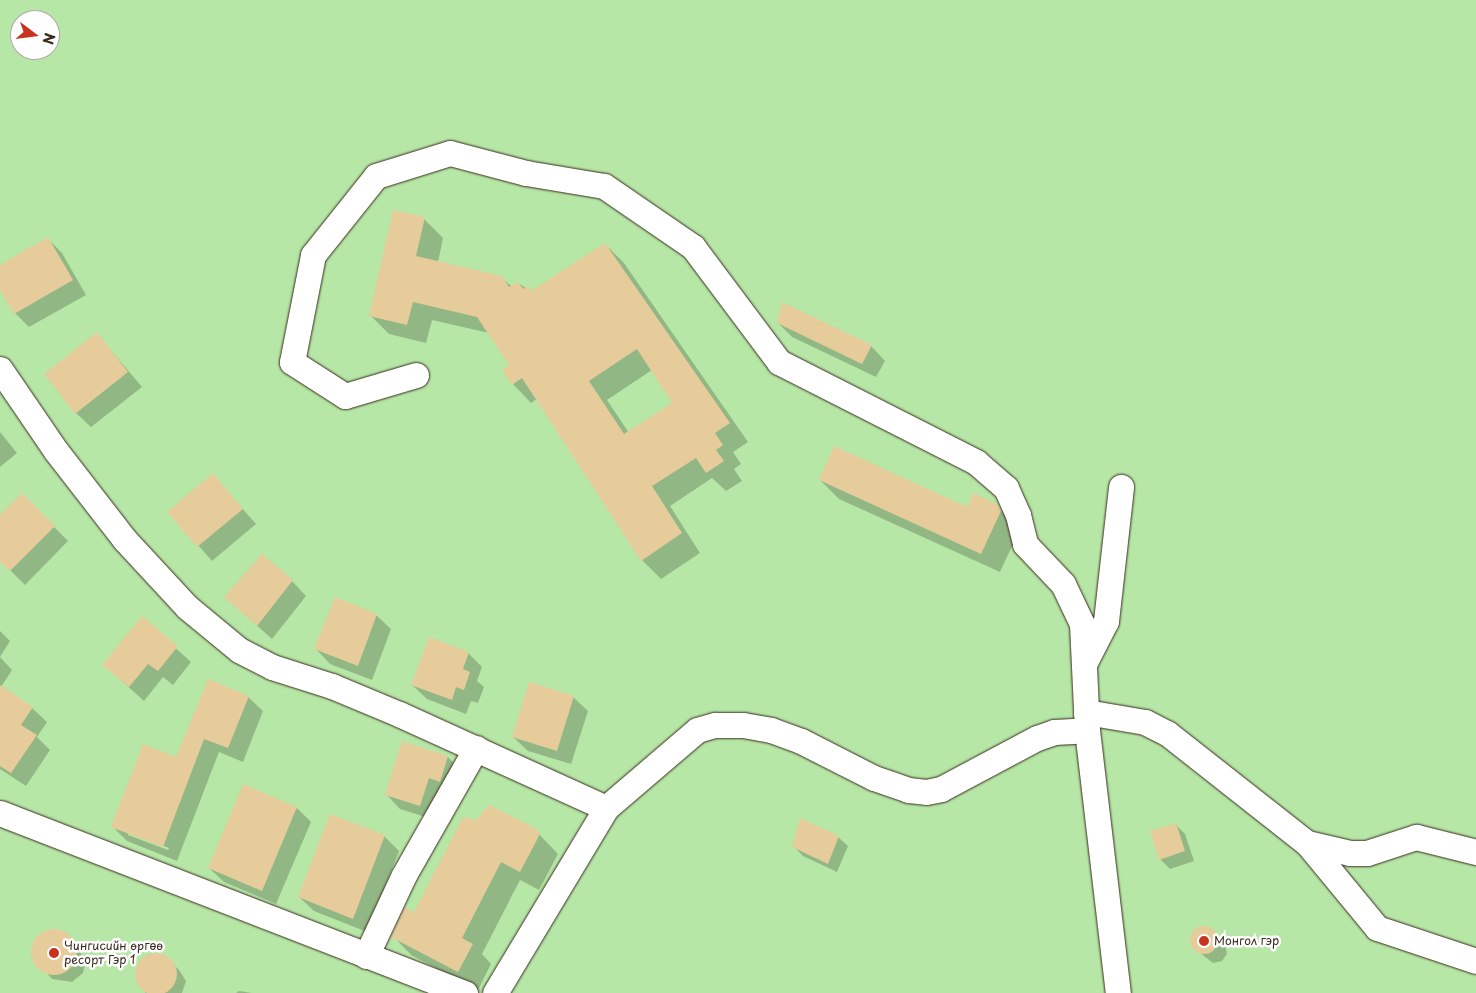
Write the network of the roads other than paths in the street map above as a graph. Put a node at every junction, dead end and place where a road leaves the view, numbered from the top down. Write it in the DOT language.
graph roads {
  1 [pos="0,369"];
  2 [pos="416,376"];
  3 [pos="1120,488"];
  4 [pos="1084,664"];
  5 [pos="1087,721"];
  6 [pos="476,748"];
  7 [pos="606,808"];
  8 [pos="0,813"];
  9 [pos="1307,843"];
  10 [pos="1476,852"];
  11 [pos="366,956"];
  12 [pos="1476,961"];
  13 [pos="465,993"];
  14 [pos="495,993"];
  15 [pos="1118,993"];
  1 -- 6 [label="street"];
  2 -- 4 [label="street"];
  3 -- 4 [label="street"];
  4 -- 5 [label="street"];
  5 -- 7 [label="street"];
  5 -- 9 [label="street"];
  5 -- 15 [label="street"];
  6 -- 7 [label="street"];
  6 -- 11 [label="street"];
  7 -- 14 [label="street"];
  8 -- 11 [label="street"];
  9 -- 10 [label="street"];
  9 -- 12 [label="street"];
  11 -- 13 [label="street"];
}
